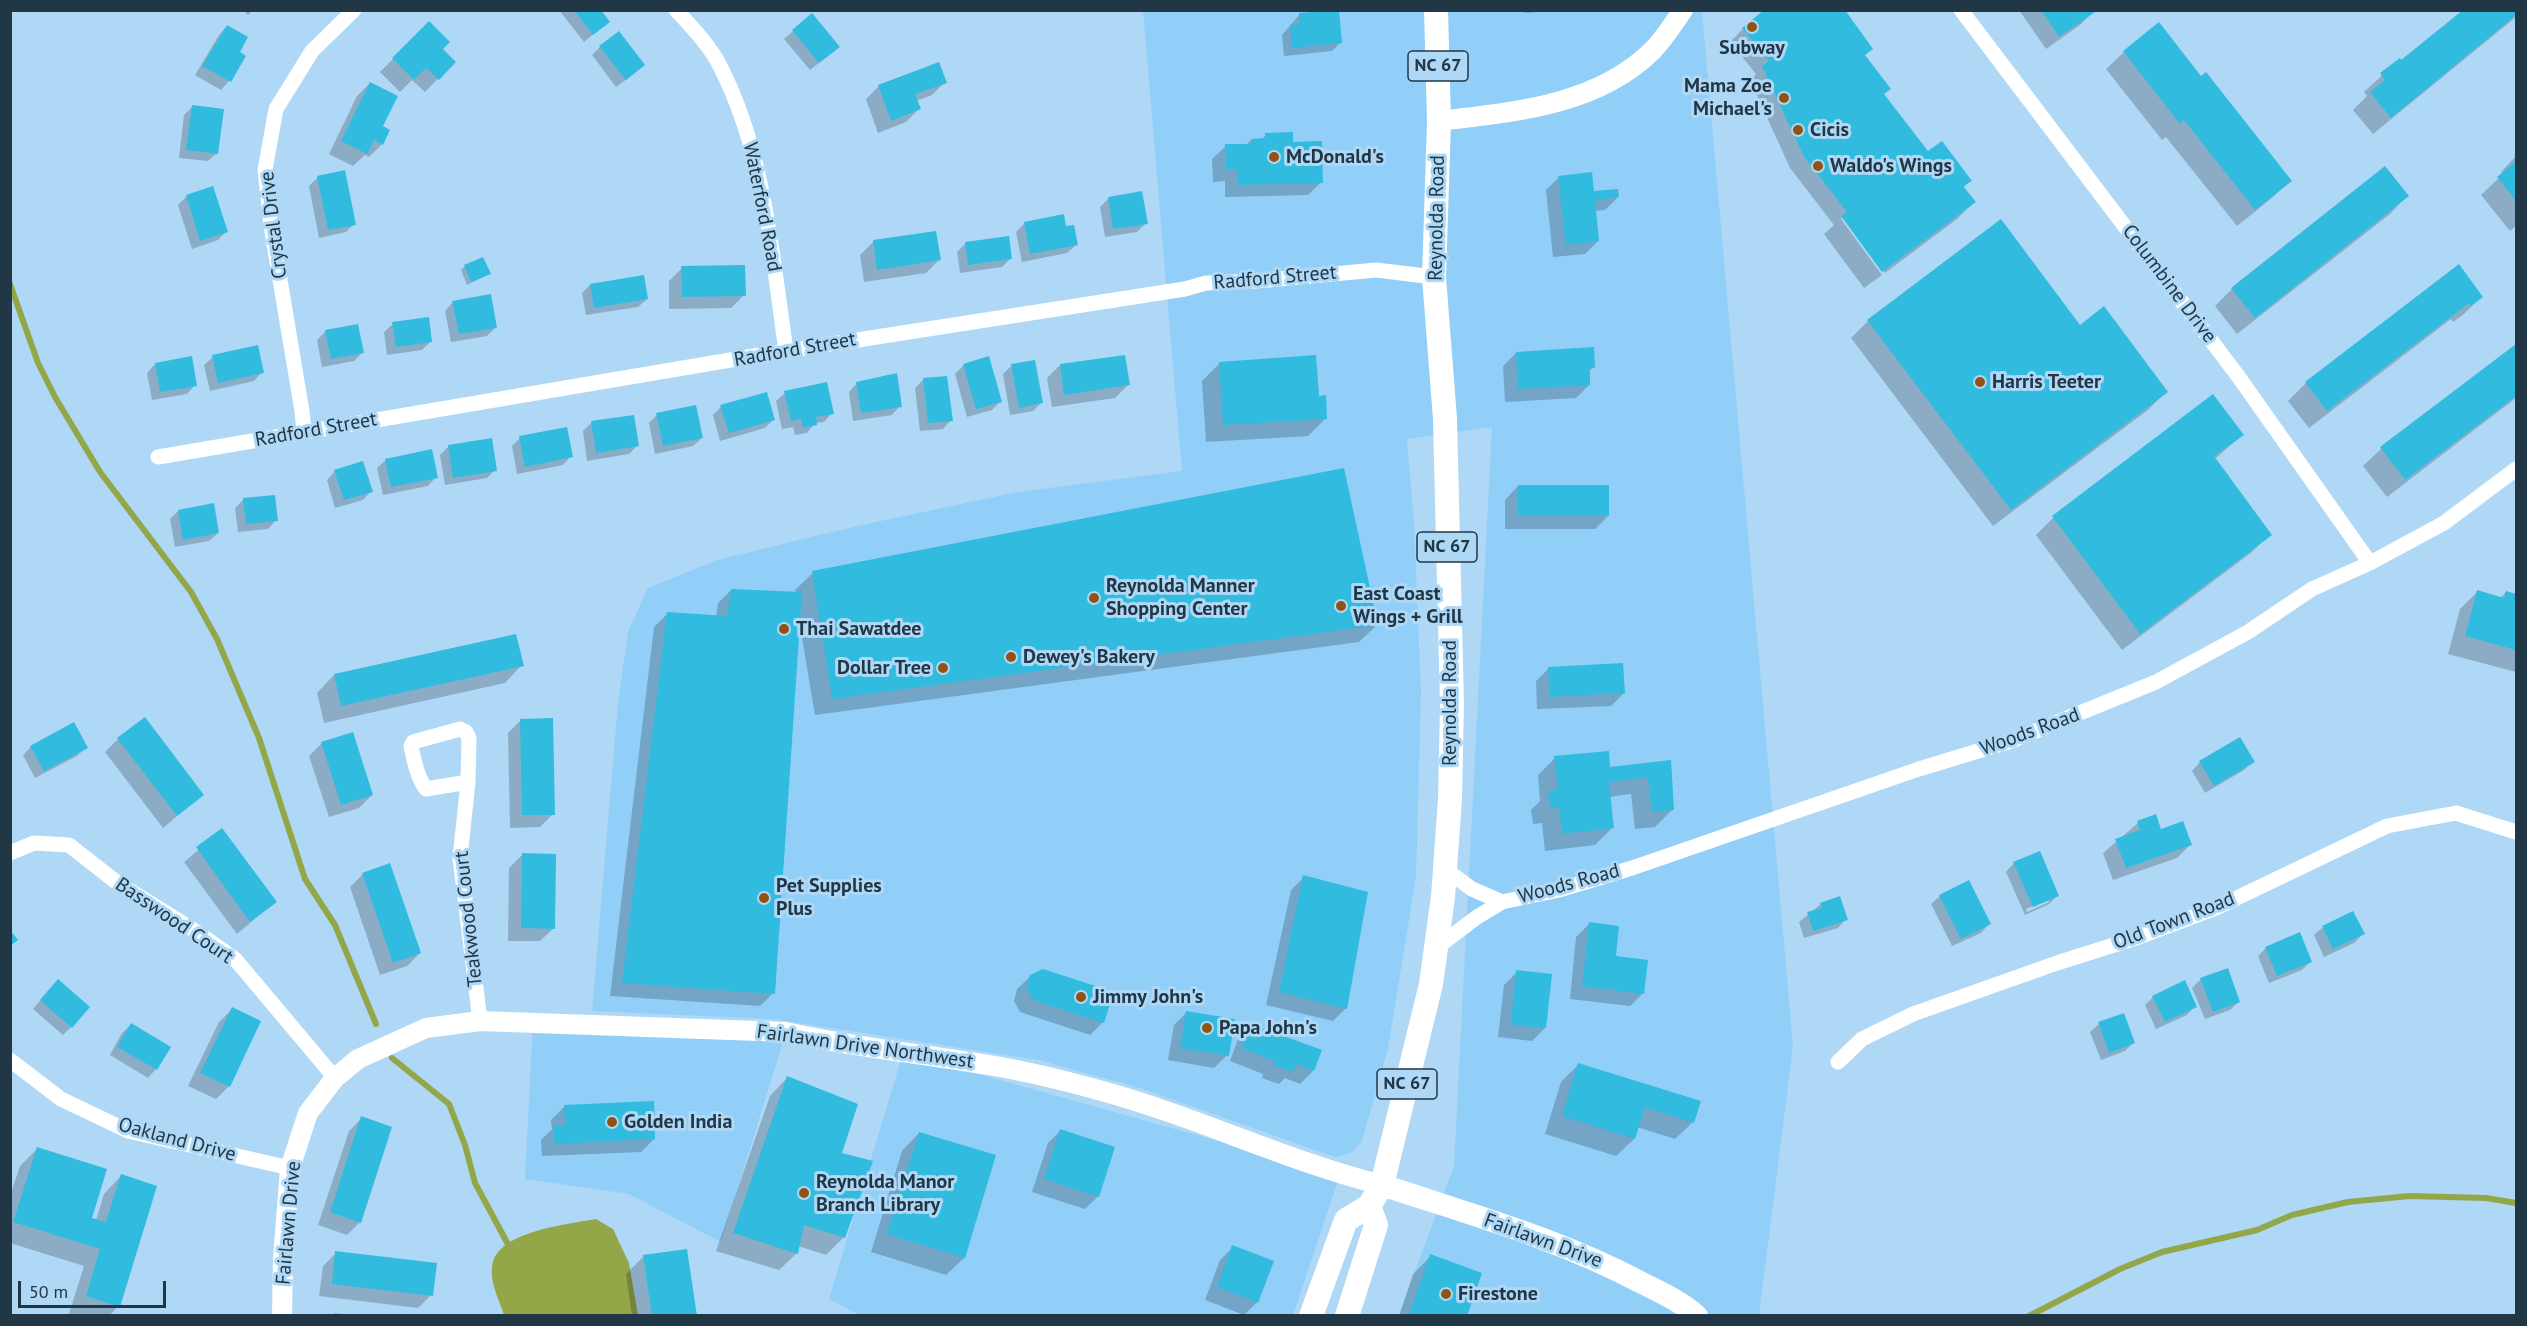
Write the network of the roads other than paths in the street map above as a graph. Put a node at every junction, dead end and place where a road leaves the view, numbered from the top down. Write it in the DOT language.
graph roads {
  1 [pos="354,10"];
  2 [pos="676,10"];
  3 [pos="1436,10"];
  4 [pos="1683,10"];
  5 [pos="1961,10"];
  6 [pos="1439,121"];
  7 [pos="1434,277"];
  8 [pos="786,351"];
  9 [pos="304,431"];
  10 [pos="158,457"];
  11 [pos="2517,469"];
  12 [pos="2370,563"];
  13 [pos="468,782"];
  14 [pos="2517,832"];
  15 [pos="10,853"];
  16 [pos="1445,869"];
  17 [pos="1503,902"];
  18 [pos="1436,948"];
  19 [pos="480,1021"];
  20 [pos="10,1060"];
  21 [pos="1838,1062"];
  22 [pos="338,1075"];
  23 [pos="290,1168"];
  24 [pos="1382,1185"];
  25 [pos="1369,1206"];
  26 [pos="282,1316"];
  27 [pos="1311,1316"];
  28 [pos="1347,1316"];
  29 [pos="1697,1316"];
  1 -- 9 [label="street, Crystal Drive"];
  2 -- 8 [label="street, Waterford Road"];
  3 -- 6 [label="main road, Reynolda Road / NC 67"];
  4 -- 6 [label="street"];
  5 -- 12 [label="street, Columbine Drive"];
  6 -- 7 [label="main road, Reynolda Road / NC 67"];
  7 -- 8 [label="street, Radford Street"];
  7 -- 16 [label="main road, Reynolda Road / NC 67"];
  8 -- 9 [label="street, Radford Street"];
  9 -- 10 [label="street, Radford Street"];
  11 -- 12 [label="street, Woods Road"];
  12 -- 17 [label="street, Woods Road"];
  13 -- 13 [label="street, Teakwood Court"];
  13 -- 19 [label="street, Teakwood Court"];
  14 -- 21 [label="street, Old Town Road"];
  15 -- 22 [label="street, Basswood Court"];
  16 -- 17 [label="street, Woods Road"];
  16 -- 18 [label="main road, Reynolda Road / NC 67"];
  17 -- 18 [label="street, Woods Road"];
  18 -- 24 [label="main road, Reynolda Road / NC 67"];
  19 -- 22 [label="street, Fairlawn Drive Northwest"];
  19 -- 24 [label="street, Fairlawn Drive Northwest"];
  20 -- 23 [label="street, Oakland Drive"];
  22 -- 23 [label="street, Fairlawn Drive"];
  23 -- 26 [label="street, Fairlawn Drive"];
  24 -- 25 [label="main road, Reynolda Road / NC 67"];
  24 -- 29 [label="main road, Fairlawn Drive"];
  25 -- 27 [label="main road, Reynolda Road / NC 67"];
  25 -- 28 [label="main road"];
}
